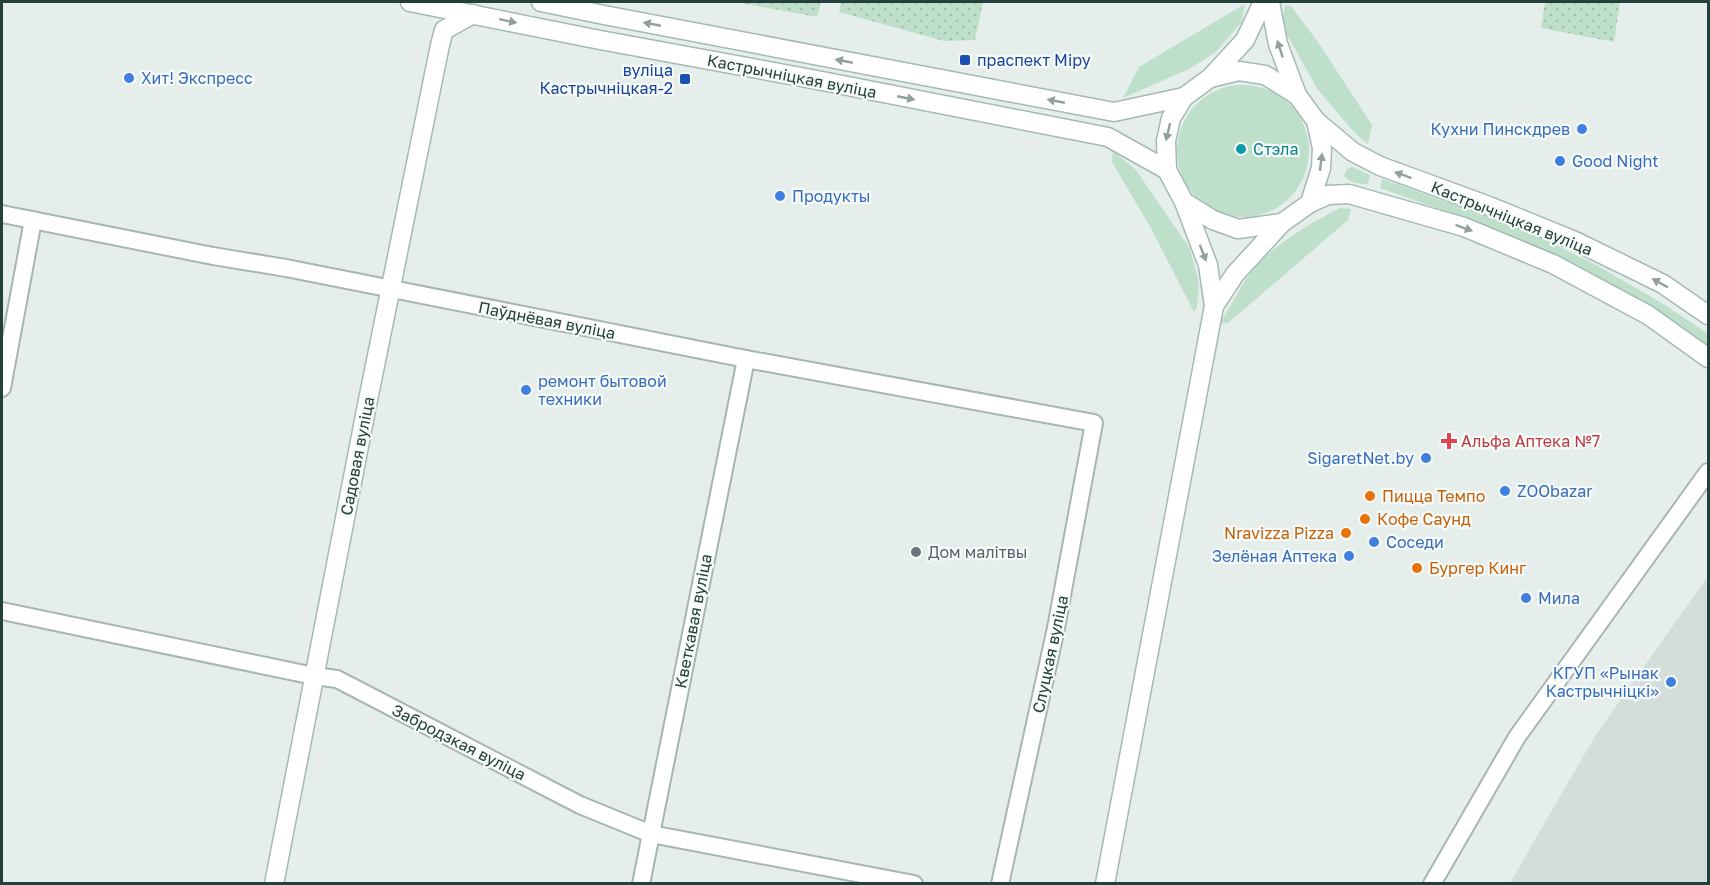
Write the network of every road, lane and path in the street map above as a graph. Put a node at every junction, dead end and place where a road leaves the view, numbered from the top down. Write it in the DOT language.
graph roads {
  1 [pos="415,2"];
  2 [pos="541,2"];
  3 [pos="1263,2"];
  4 [pos="1270,2"];
  5 [pos="473,14"];
  6 [pos="444,30"];
  7 [pos="1210,78"];
  8 [pos="1297,95"];
  9 [pos="1184,97"];
  10 [pos="1316,121"];
  11 [pos="1167,170"];
  12 [pos="1184,202"];
  13 [pos="1310,203"];
  14 [pos="2,214"];
  15 [pos="33,220"];
  16 [pos="1282,223"];
  17 [pos="391,289"];
  18 [pos="1214,306"];
  19 [pos="1708,315"];
  20 [pos="1708,358"];
  21 [pos="746,359"];
  22 [pos="2,388"];
  23 [pos="1094,423"];
  24 [pos="1708,472"];
  25 [pos="2,611"];
  26 [pos="314,676"];
  27 [pos="651,834"];
  28 [pos="274,884"];
  29 [pos="641,884"];
  30 [pos="914,884"];
  31 [pos="1000,884"];
  32 [pos="1105,884"];
  33 [pos="1432,884"];
  1 -- 5 [label="main road, Кастрычніцкая вуліца"];
  1 -- 6 [label="main road"];
  9 -- 2 [label="main road, Кастрычніцкая вуліца, one-way"];
  3 -- 7 [label="main road"];
  8 -- 4 [label="main road, one-way"];
  5 -- 6 [label="main road"];
  5 -- 11 [label="main road, Кастрычніцкая вуліца, one-way"];
  6 -- 17 [label="main road, Садовая вуліца"];
  7 -- 8 [label="main road"];
  7 -- 9 [label="main road"];
  8 -- 10 [label="main road"];
  9 -- 11 [label="main road, one-way"];
  13 -- 10 [label="main road, one-way"];
  19 -- 10 [label="main road, Кастрычніцкая вуліца, one-way"];
  11 -- 12 [label="main road"];
  12 -- 16 [label="main road"];
  12 -- 18 [label="main road, one-way"];
  13 -- 16 [label="main road"];
  13 -- 20 [label="main road, Кастрычніцкая вуліца, one-way"];
  14 -- 15 [label="street, Паўднёвая вуліца"];
  15 -- 17 [label="street, Паўднёвая вуліца"];
  15 -- 22 [label="street"];
  16 -- 18 [label="main road"];
  17 -- 21 [label="street, Паўднёвая вуліца"];
  17 -- 26 [label="main road, Садовая вуліца"];
  18 -- 32 [label="main road"];
  21 -- 23 [label="street, Паўднёвая вуліца"];
  21 -- 27 [label="street, Кветкавая вуліца"];
  23 -- 31 [label="street, Слуцкая вуліца"];
  24 -- 33 [label="street"];
  25 -- 26 [label="street, Забродзкая вуліца"];
  26 -- 27 [label="street, Забродзкая вуліца"];
  26 -- 28 [label="main road, Садовая вуліца"];
  27 -- 29 [label="street, Кветкавая вуліца"];
  27 -- 30 [label="street, Забродзкая вуліца"];
}
